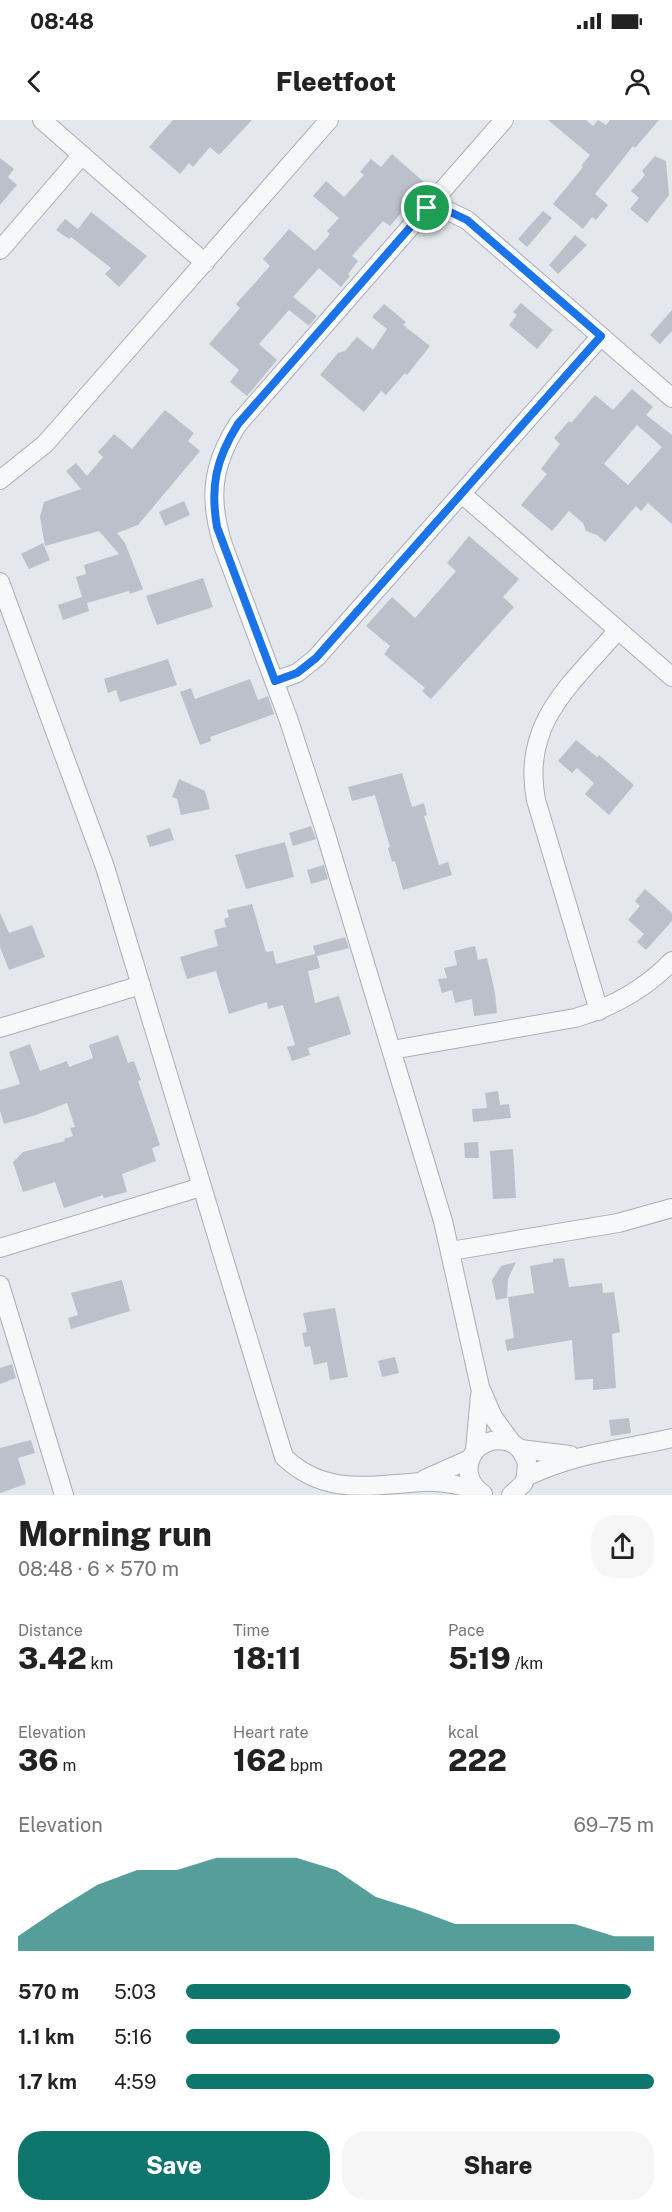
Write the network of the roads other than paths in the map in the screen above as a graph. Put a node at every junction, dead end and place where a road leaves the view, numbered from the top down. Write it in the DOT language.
graph roads {
  1 [pos="42,120"];
  2 [pos="329,120"];
  3 [pos="504,120"];
  4 [pos="82,155"];
  5 [pos="449,182"];
  6 [pos="427,208"];
  7 [pos="467,220"];
  8 [pos="0,250"];
  9 [pos="205,262"];
  10 [pos="601,336"];
  11 [pos="672,398"];
  12 [pos="0,480"];
  13 [pos="462,494"];
  14 [pos="0,582"];
  15 [pos="618,630"];
  16 [pos="672,677"];
  17 [pos="275,681"];
  18 [pos="672,961"];
  19 [pos="141,985"];
  20 [pos="599,1011"];
  21 [pos="0,1028"];
  22 [pos="392,1050"];
  23 [pos="201,1187"];
  24 [pos="672,1208"];
  25 [pos="0,1248"];
  26 [pos="451,1251"];
  27 [pos="0,1286"];
  28 [pos="480,1387"];
  29 [pos="672,1438"];
  30 [pos="516,1446"];
  31 [pos="586,1454"];
  32 [pos="473,1455"];
  33 [pos="411,1483"];
  34 [pos="518,1489"];
  35 [pos="481,1493"];
  36 [pos="64,1495"];
  1 -- 4 [label="street"];
  2 -- 9 [label="street"];
  3 -- 5 [label="street"];
  4 -- 8 [label="street"];
  4 -- 9 [label="street"];
  5 -- 6 [label="street"];
  5 -- 7 [label="street"];
  6 -- 7 [label="street"];
  6 -- 17 [label="street"];
  7 -- 10 [label="street"];
  9 -- 12 [label="street"];
  10 -- 11 [label="street"];
  10 -- 13 [label="street"];
  13 -- 15 [label="street"];
  13 -- 17 [label="street"];
  14 -- 19 [label="street"];
  15 -- 16 [label="street"];
  15 -- 20 [label="street"];
  17 -- 22 [label="street"];
  18 -- 20 [label="street"];
  19 -- 21 [label="street"];
  19 -- 23 [label="street"];
  20 -- 22 [label="street"];
  22 -- 26 [label="street"];
  23 -- 25 [label="street"];
  23 -- 33 [label="street"];
  24 -- 26 [label="street"];
  26 -- 28 [label="street"];
  27 -- 36 [label="street"];
  28 -- 30 [label="street"];
  28 -- 32 [label="street"];
  29 -- 31 [label="street"];
  30 -- 31 [label="street"];
  30 -- 32 [label="street"];
  30 -- 34 [label="street"];
  31 -- 34 [label="street"];
  32 -- 33 [label="street"];
  32 -- 35 [label="street"];
  33 -- 35 [label="street"];
}
